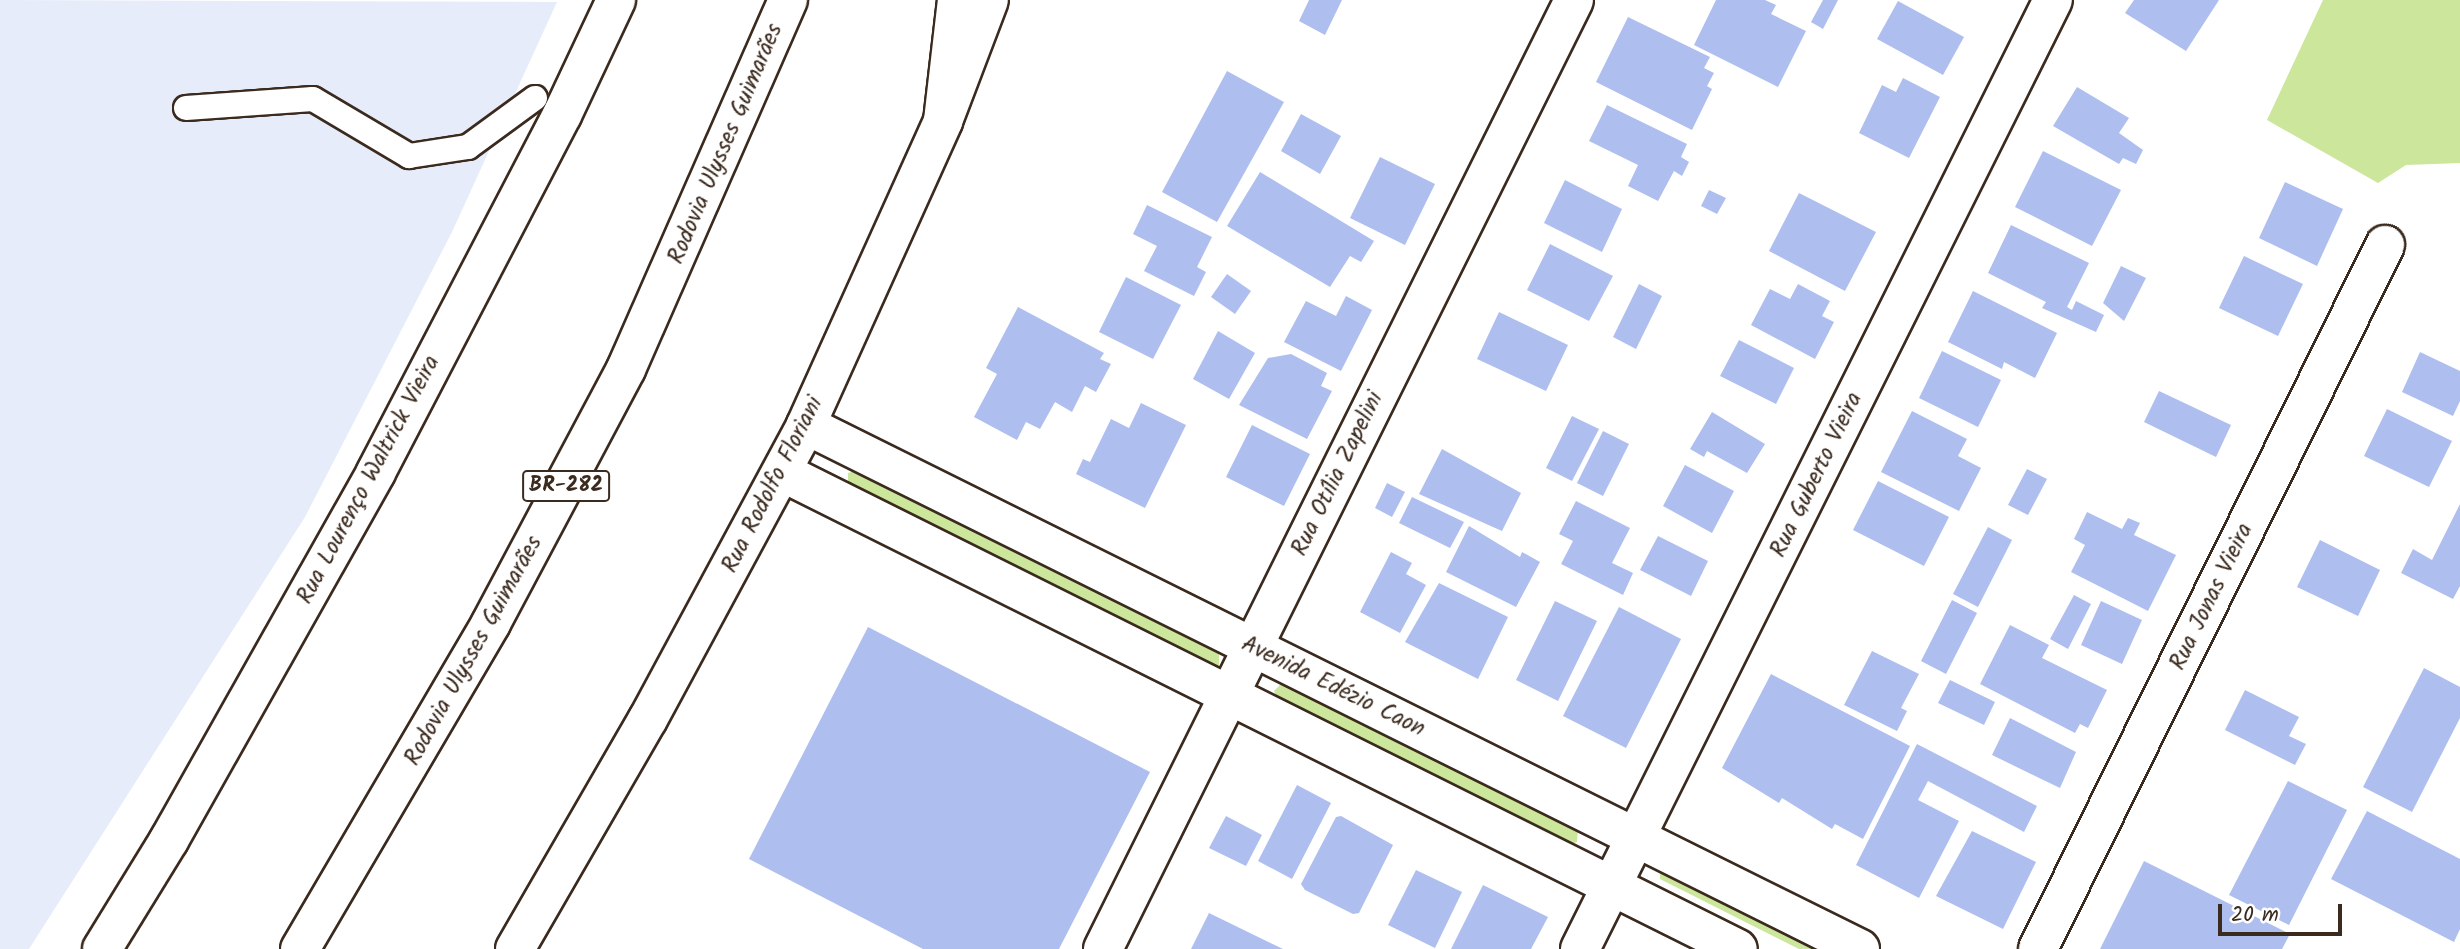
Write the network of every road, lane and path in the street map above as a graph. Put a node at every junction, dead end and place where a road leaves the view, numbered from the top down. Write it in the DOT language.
graph roads {
  1 [pos="617,0"];
  2 [pos="788,0"];
  3 [pos="957,0"];
  4 [pos="989,0"];
  5 [pos="1574,0"];
  6 [pos="2053,0"];
  7 [pos="535,97"];
  8 [pos="186,108"];
  9 [pos="943,121"];
  10 [pos="2385,245"];
  11 [pos="806,425"];
  12 [pos="782,472"];
  13 [pos="1253,647"];
  14 [pos="1229,695"];
  15 [pos="1636,837"];
  16 [pos="1612,886"];
  17 [pos="102,949"];
  18 [pos="300,949"];
  19 [pos="516,949"];
  20 [pos="1103,949"];
  21 [pos="1580,949"];
  22 [pos="1738,949"];
  23 [pos="1860,949"];
  24 [pos="2038,949"];
  1 -- 17 [label="main road, Rua Lourenço Waltrick Vieira"];
  2 -- 18 [label="main road, Rodovia Ulysses Guimarães / BR-282"];
  3 -- 9 [label="main road"];
  4 -- 9 [label="main road, Rua Rodolfo Floriani"];
  5 -- 13 [label="main road, Rua Otília Zapelini"];
  6 -- 15 [label="main road, Rua Guberto Vieira"];
  7 -- 8 [label="lane"];
  9 -- 11 [label="main road, Rua Rodolfo Floriani"];
  10 -- 24 [label="main road, Rua Jonas Vieira"];
  11 -- 12 [label="main road, Rua Rodolfo Floriani"];
  11 -- 13 [label="main road, Avenida Edézio Caon"];
  12 -- 14 [label="main road"];
  12 -- 19 [label="main road, Rua Rodolfo Floriani"];
  13 -- 14 [label="main road, Rua Otília Zapelini"];
  13 -- 15 [label="main road, Avenida Edézio Caon"];
  14 -- 16 [label="main road"];
  14 -- 20 [label="main road, Rua Otília Zapelini"];
  15 -- 16 [label="main road, Rua Guberto Vieira"];
  15 -- 23 [label="main road, Avenida Edézio Caon"];
  16 -- 21 [label="main road, Rua Guberto Vieira"];
  16 -- 22 [label="main road"];
}
